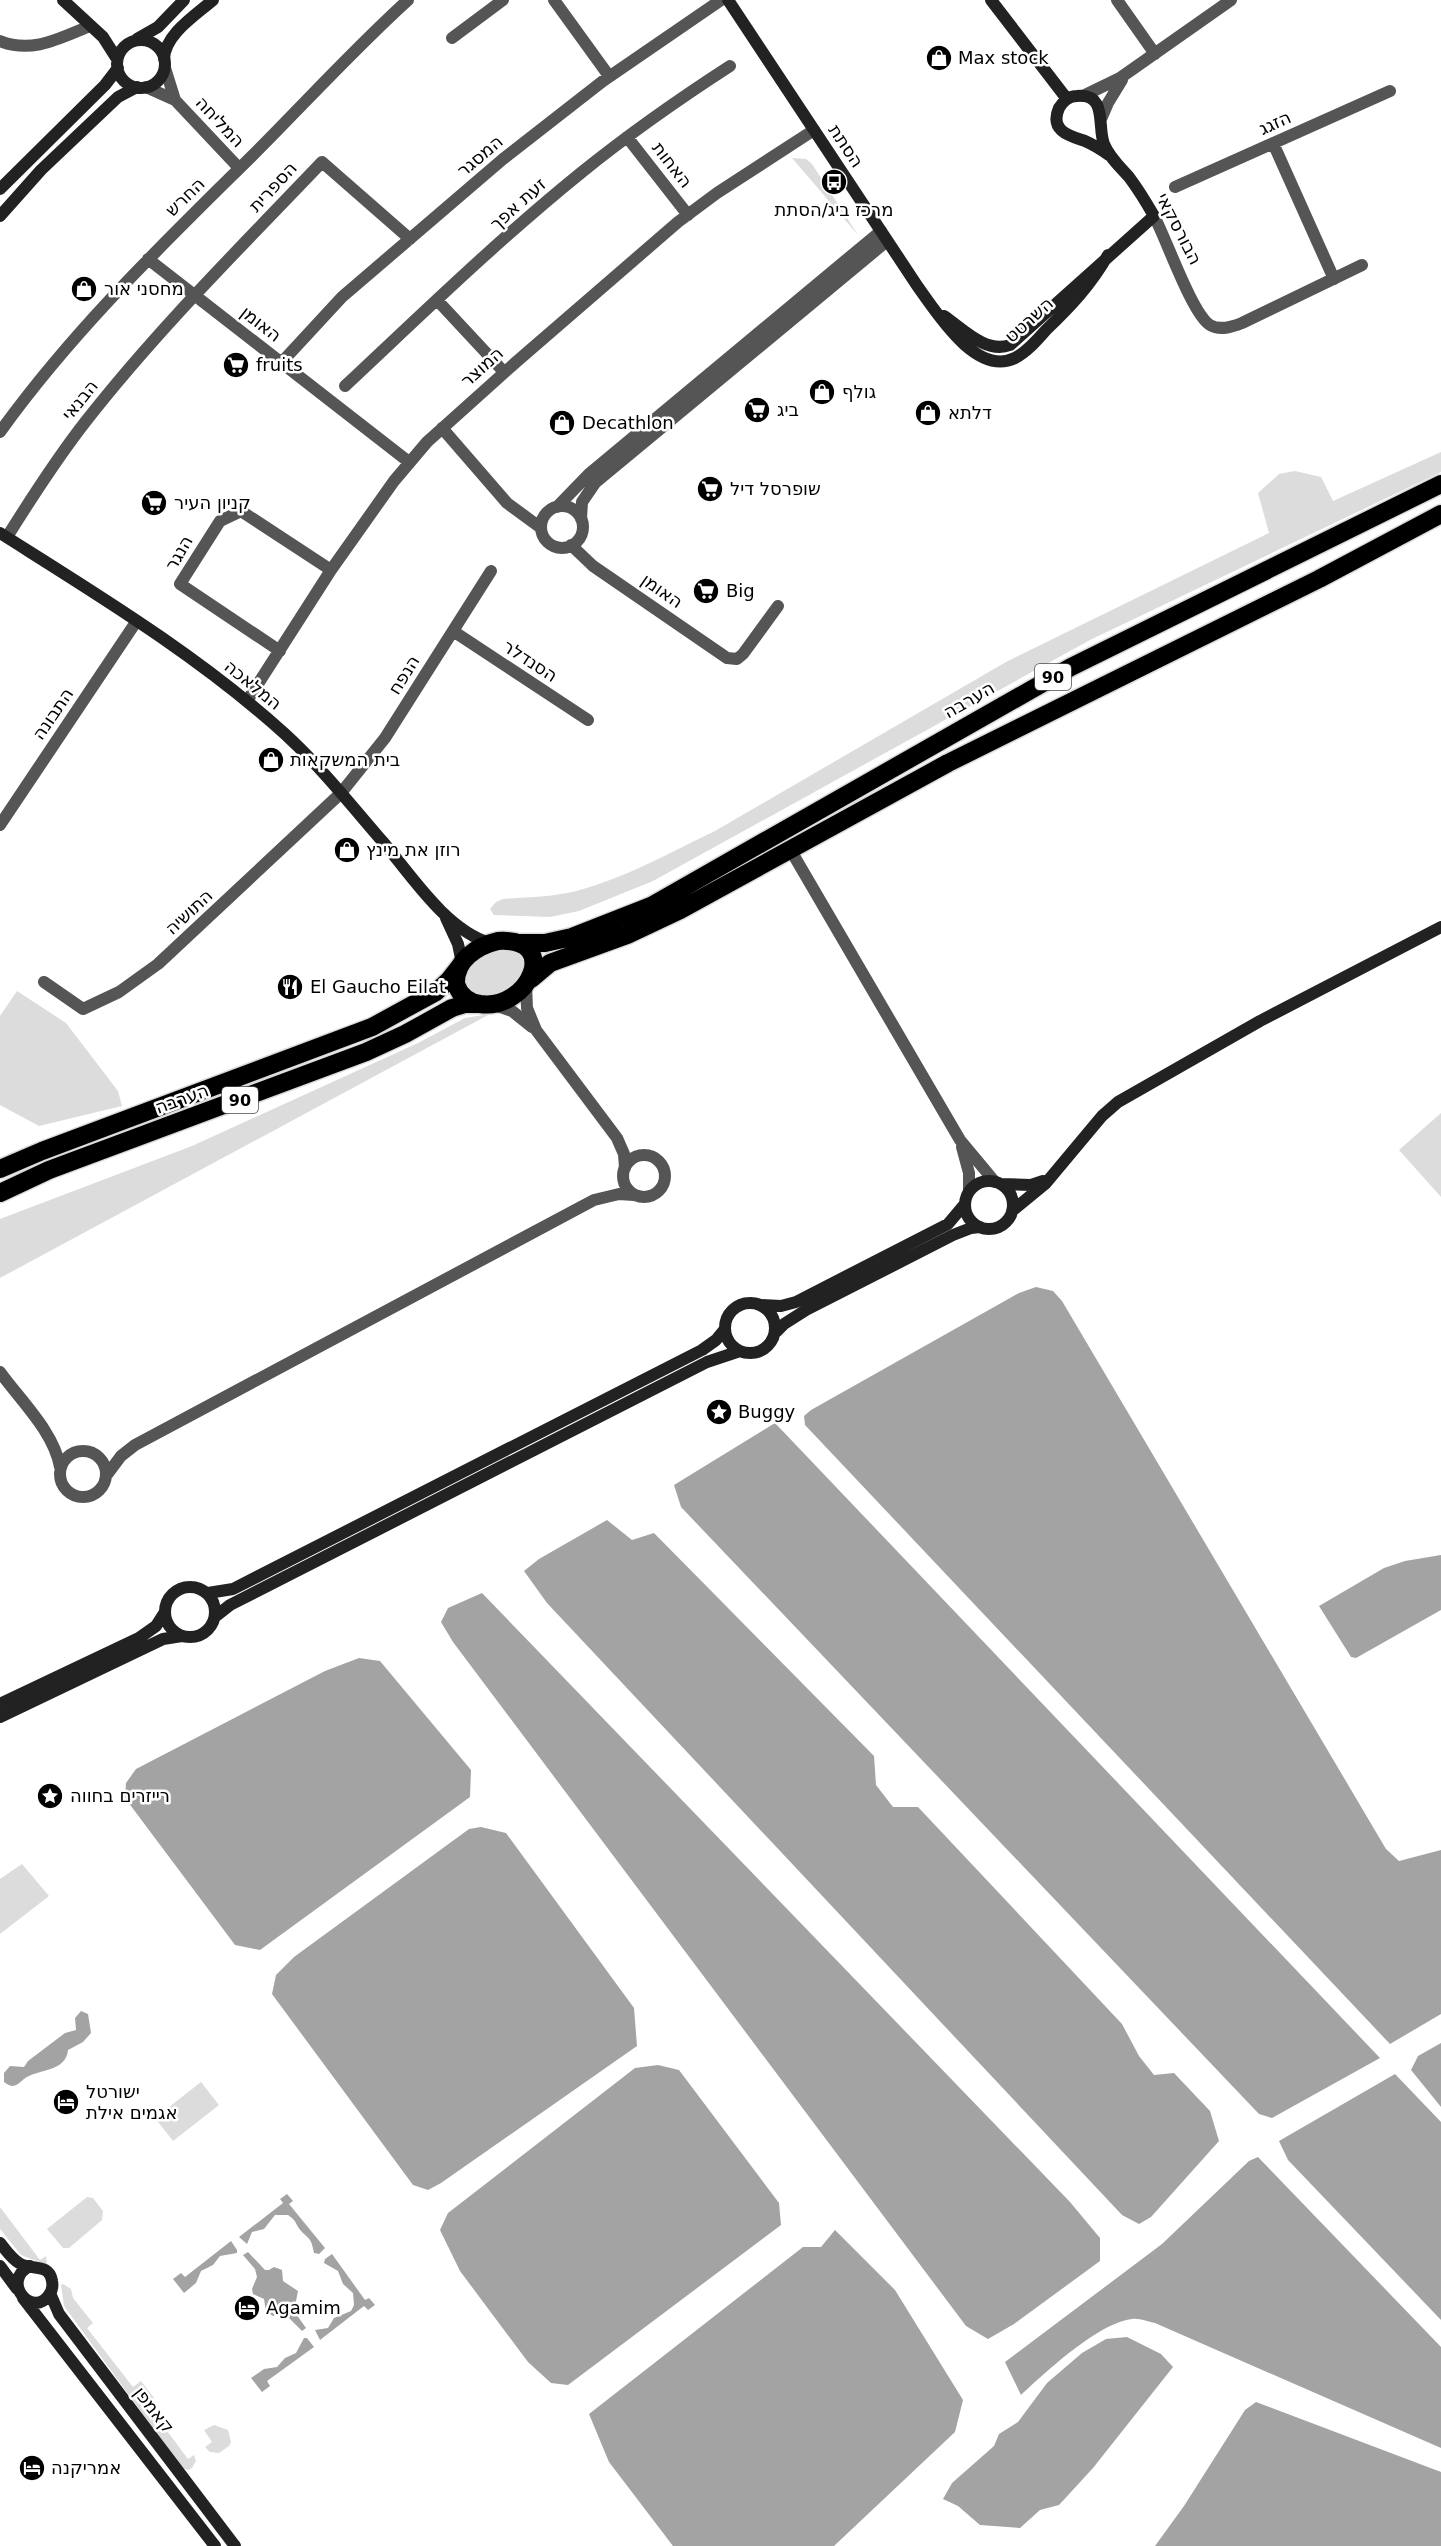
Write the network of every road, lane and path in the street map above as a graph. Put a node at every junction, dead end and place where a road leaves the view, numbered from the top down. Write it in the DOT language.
graph roads {
  1 [pos="63,0"];
  2 [pos="184,0"];
  3 [pos="213,0"];
  4 [pos="408,0"];
  5 [pos="503,0"];
  6 [pos="554,0"];
  7 [pos="721,0"];
  8 [pos="728,0"];
  9 [pos="991,0"];
  10 [pos="1117,0"];
  11 [pos="1231,0"];
  12 [pos="93,28"];
  13 [pos="452,38"];
  14 [pos="0,40"];
  15 [pos="134,41"];
  16 [pos="1155,54"];
  17 [pos="165,63"];
  18 [pos="117,64"];
  19 [pos="730,66"];
  20 [pos="1131,70"];
  21 [pos="609,76"];
  22 [pos="142,87"];
  23 [pos="1390,91"];
  24 [pos="1083,96"];
  25 [pos="1067,99"];
  26 [pos="175,100"];
  27 [pos="1101,122"];
  28 [pos="814,130"];
  29 [pos="627,137"];
  30 [pos="1080,140"];
  31 [pos="1273,143"];
  32 [pos="1109,155"];
  33 [pos="239,168"];
  34 [pos="1174,187"];
  35 [pos="0,189"];
  36 [pos="688,215"];
  37 [pos="0,216"];
  38 [pos="1154,216"];
  39 [pos="884,236"];
  40 [pos="411,238"];
  41 [pos="147,259"];
  42 [pos="1362,265"];
  43 [pos="1334,279"];
  44 [pos="195,296"];
  45 [pos="437,300"];
  46 [pos="936,310"];
  47 [pos="281,363"];
  48 [pos="504,372"];
  49 [pos="345,386"];
  50 [pos="442,428"];
  51 [pos="0,432"];
  52 [pos="409,462"];
  53 [pos="1441,484"];
  54 [pos="557,507"];
  55 [pos="1441,514"];
  56 [pos="580,519"];
  57 [pos="541,528"];
  58 [pos="3,535"];
  59 [pos="571,545"];
  60 [pos="331,570"];
  61 [pos="491,571"];
  62 [pos="778,606"];
  63 [pos="136,622"];
  64 [pos="453,631"];
  65 [pos="279,651"];
  66 [pos="247,701"];
  67 [pos="588,720"];
  68 [pos="341,793"];
  69 [pos="0,825"];
  70 [pos="790,849"];
  71 [pos="442,912"];
  72 [pos="1441,927"];
  73 [pos="490,943"];
  74 [pos="519,943"];
  75 [pos="461,965"];
  76 [pos="44,982"];
  77 [pos="529,982"];
  78 [pos="485,1004"];
  79 [pos="536,1030"];
  80 [pos="617,1138"];
  81 [pos="960,1140"];
  82 [pos="640,1155"];
  83 [pos="0,1169"];
  84 [pos="624,1171"];
  85 [pos="1052,1176"];
  86 [pos="998,1183"];
  87 [pos="969,1190"];
  88 [pos="0,1193"];
  89 [pos="634,1195"];
  90 [pos="594,1200"];
  91 [pos="964,1205"];
  92 [pos="1012,1212"];
  93 [pos="980,1227"];
  94 [pos="761,1305"];
  95 [pos="724,1329"];
  96 [pos="776,1332"];
  97 [pos="740,1351"];
  98 [pos="0,1372"];
  99 [pos="48,1436"];
  100 [pos="135,1445"];
  101 [pos="76,1452"];
  102 [pos="93,1453"];
  103 [pos="60,1467"];
  104 [pos="106,1476"];
  105 [pos="208,1593"];
  106 [pos="165,1612"];
  107 [pos="216,1616"];
  108 [pos="182,1636"];
  109 [pos="0,1704"];
  110 [pos="0,1717"];
  111 [pos="0,2243"];
  112 [pos="0,2266"];
  113 [pos="30,2266"];
  114 [pos="51,2293"];
  115 [pos="20,2294"];
  116 [pos="215,2546"];
  117 [pos="235,2546"];
  1 -- 12 [label="street"];
  2 -- 15 [label="street"];
  3 -- 17 [label="street"];
  4 -- 33 [label="street, החרש"];
  5 -- 13 [label="street"];
  6 -- 21 [label="street"];
  7 -- 21 [label="street, המסגר"];
  8 -- 28 [label="street, הסתת"];
  9 -- 25 [label="street"];
  10 -- 16 [label="street"];
  11 -- 16 [label="street"];
  12 -- 14 [label="street"];
  12 -- 15 [label="street"];
  12 -- 18 [label="street"];
  15 -- 17 [label="street"];
  15 -- 18 [label="street"];
  16 -- 20 [label="street"];
  17 -- 22 [label="street"];
  17 -- 26 [label="street, המליחה"];
  18 -- 22 [label="street"];
  18 -- 35 [label="street"];
  19 -- 29 [label="street, זעת אפך"];
  20 -- 24 [label="street"];
  20 -- 27 [label="street"];
  21 -- 40 [label="street, המסגר"];
  22 -- 26 [label="street, המליחה"];
  22 -- 37 [label="street"];
  23 -- 31 [label="street, הזגג"];
  24 -- 25 [label="street"];
  24 -- 27 [label="street, הבורסקאי"];
  25 -- 30 [label="street, הבורסקאי"];
  26 -- 33 [label="street, המליחה"];
  27 -- 30 [label="street"];
  27 -- 32 [label="street, הבורסקאי"];
  28 -- 36 [label="street, המוצר"];
  28 -- 39 [label="street, הסתת"];
  29 -- 36 [label="street, האחות"];
  29 -- 45 [label="street, זעת אפך"];
  30 -- 32 [label="street, הבורסקאי"];
  31 -- 34 [label="street, הזגג"];
  31 -- 43 [label="street"];
  32 -- 38 [label="street, הבורסקאי"];
  33 -- 41 [label="street, החרש"];
  36 -- 48 [label="street, המוצר"];
  38 -- 43 [label="street, הבורסקאי"];
  38 -- 46 [label="street, השרטט"];
  39 -- 46 [label="street, הסתת"];
  39 -- 54 [label="street"];
  39 -- 56 [label="street"];
  40 -- 44 [label="street, הספרית"];
  40 -- 47 [label="street, המסגר"];
  41 -- 44 [label="street, האומן"];
  41 -- 51 [label="street, החרש"];
  42 -- 43 [label="street"];
  44 -- 47 [label="street, האומן"];
  44 -- 58 [label="street, הבנאי"];
  45 -- 48 [label="street"];
  45 -- 49 [label="street, זעת אפך"];
  47 -- 52 [label="street, האומן"];
  48 -- 50 [label="street, המוצר"];
  50 -- 52 [label="street, המוצר"];
  50 -- 57 [label="street"];
  52 -- 60 [label="street, המוצר"];
  53 -- 74 [label="highway, הערבה / 90"];
  54 -- 56 [label="street"];
  54 -- 57 [label="street"];
  55 -- 70 [label="highway, 90"];
  56 -- 59 [label="street"];
  57 -- 59 [label="street"];
  58 -- 63 [label="street, המלאכה"];
  59 -- 62 [label="street, האומן"];
  60 -- 65 [label="street, המוצר"];
  60 -- 65 [label="street, הנגר"];
  61 -- 64 [label="street, הנפח"];
  63 -- 66 [label="street, המלאכה"];
  63 -- 69 [label="street, התבונה"];
  64 -- 67 [label="street, הסנדלר"];
  64 -- 68 [label="street, הנפח"];
  65 -- 66 [label="street, המוצר"];
  66 -- 68 [label="street, המלאכה"];
  68 -- 71 [label="street, המלאכה"];
  68 -- 76 [label="street, התושיה"];
  70 -- 77 [label="highway, 90"];
  70 -- 81 [label="street"];
  71 -- 73 [label="street, המלאכה"];
  71 -- 75 [label="street, המלאכה"];
  72 -- 85 [label="street"];
  73 -- 74 [label="highway, 90"];
  73 -- 75 [label="highway, 90"];
  74 -- 77 [label="highway"];
  75 -- 78 [label="highway"];
  75 -- 83 [label="highway, הערבה / 90"];
  77 -- 78 [label="highway, 90"];
  77 -- 79 [label="street"];
  78 -- 79 [label="street"];
  78 -- 88 [label="highway, הערבה / 90"];
  79 -- 80 [label="street"];
  80 -- 82 [label="street"];
  80 -- 84 [label="street"];
  81 -- 86 [label="street"];
  81 -- 87 [label="street"];
  82 -- 84 [label="street"];
  82 -- 89 [label="street"];
  84 -- 89 [label="street"];
  84 -- 90 [label="street"];
  85 -- 86 [label="street"];
  85 -- 92 [label="street"];
  86 -- 87 [label="street"];
  86 -- 92 [label="street"];
  87 -- 91 [label="street"];
  89 -- 90 [label="street"];
  90 -- 100 [label="street"];
  91 -- 93 [label="street"];
  91 -- 94 [label="street"];
  92 -- 93 [label="street"];
  93 -- 96 [label="street"];
  94 -- 95 [label="street"];
  94 -- 96 [label="street"];
  95 -- 97 [label="street"];
  95 -- 105 [label="street"];
  96 -- 97 [label="street"];
  97 -- 107 [label="street"];
  98 -- 99 [label="street"];
  99 -- 101 [label="street"];
  99 -- 103 [label="street"];
  100 -- 102 [label="street"];
  100 -- 104 [label="street"];
  101 -- 102 [label="street"];
  101 -- 103 [label="street"];
  102 -- 104 [label="street"];
  103 -- 104 [label="street"];
  105 -- 106 [label="street"];
  105 -- 107 [label="street"];
  106 -- 108 [label="street"];
  106 -- 109 [label="street"];
  107 -- 108 [label="street"];
  108 -- 110 [label="street"];
  111 -- 113 [label="street"];
  112 -- 115 [label="street, קאמפן"];
  113 -- 114 [label="street"];
  113 -- 115 [label="street"];
  114 -- 115 [label="street"];
  114 -- 117 [label="street, קאמפן"];
  115 -- 116 [label="street, קאמפן"];
}
